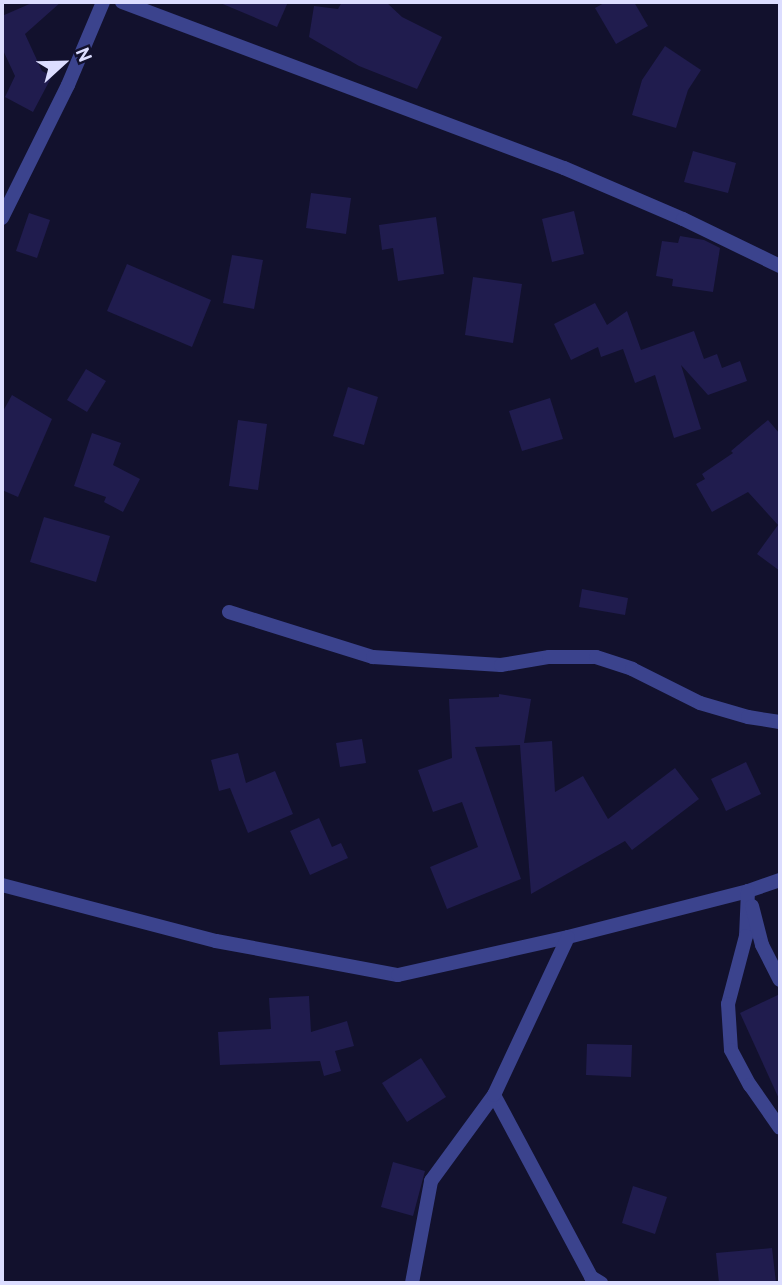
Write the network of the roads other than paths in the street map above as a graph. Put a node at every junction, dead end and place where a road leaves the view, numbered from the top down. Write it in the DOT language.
graph roads {
  1 [pos="103,2"];
  2 [pos="122,2"];
  3 [pos="2,218"];
  4 [pos="780,266"];
  5 [pos="229,611"];
  6 [pos="780,722"];
  7 [pos="780,880"];
  8 [pos="2,885"];
  9 [pos="748,891"];
  10 [pos="568,937"];
  11 [pos="780,980"];
  12 [pos="494,1095"];
  13 [pos="780,1128"];
  14 [pos="412,1283"];
  15 [pos="600,1283"];
  1 -- 3 [label="street"];
  2 -- 4 [label="street"];
  5 -- 6 [label="street"];
  7 -- 9 [label="street"];
  8 -- 10 [label="street"];
  9 -- 10 [label="street"];
  9 -- 11 [label="street"];
  9 -- 13 [label="street"];
  10 -- 12 [label="street"];
  12 -- 14 [label="street"];
  12 -- 15 [label="street"];
}
